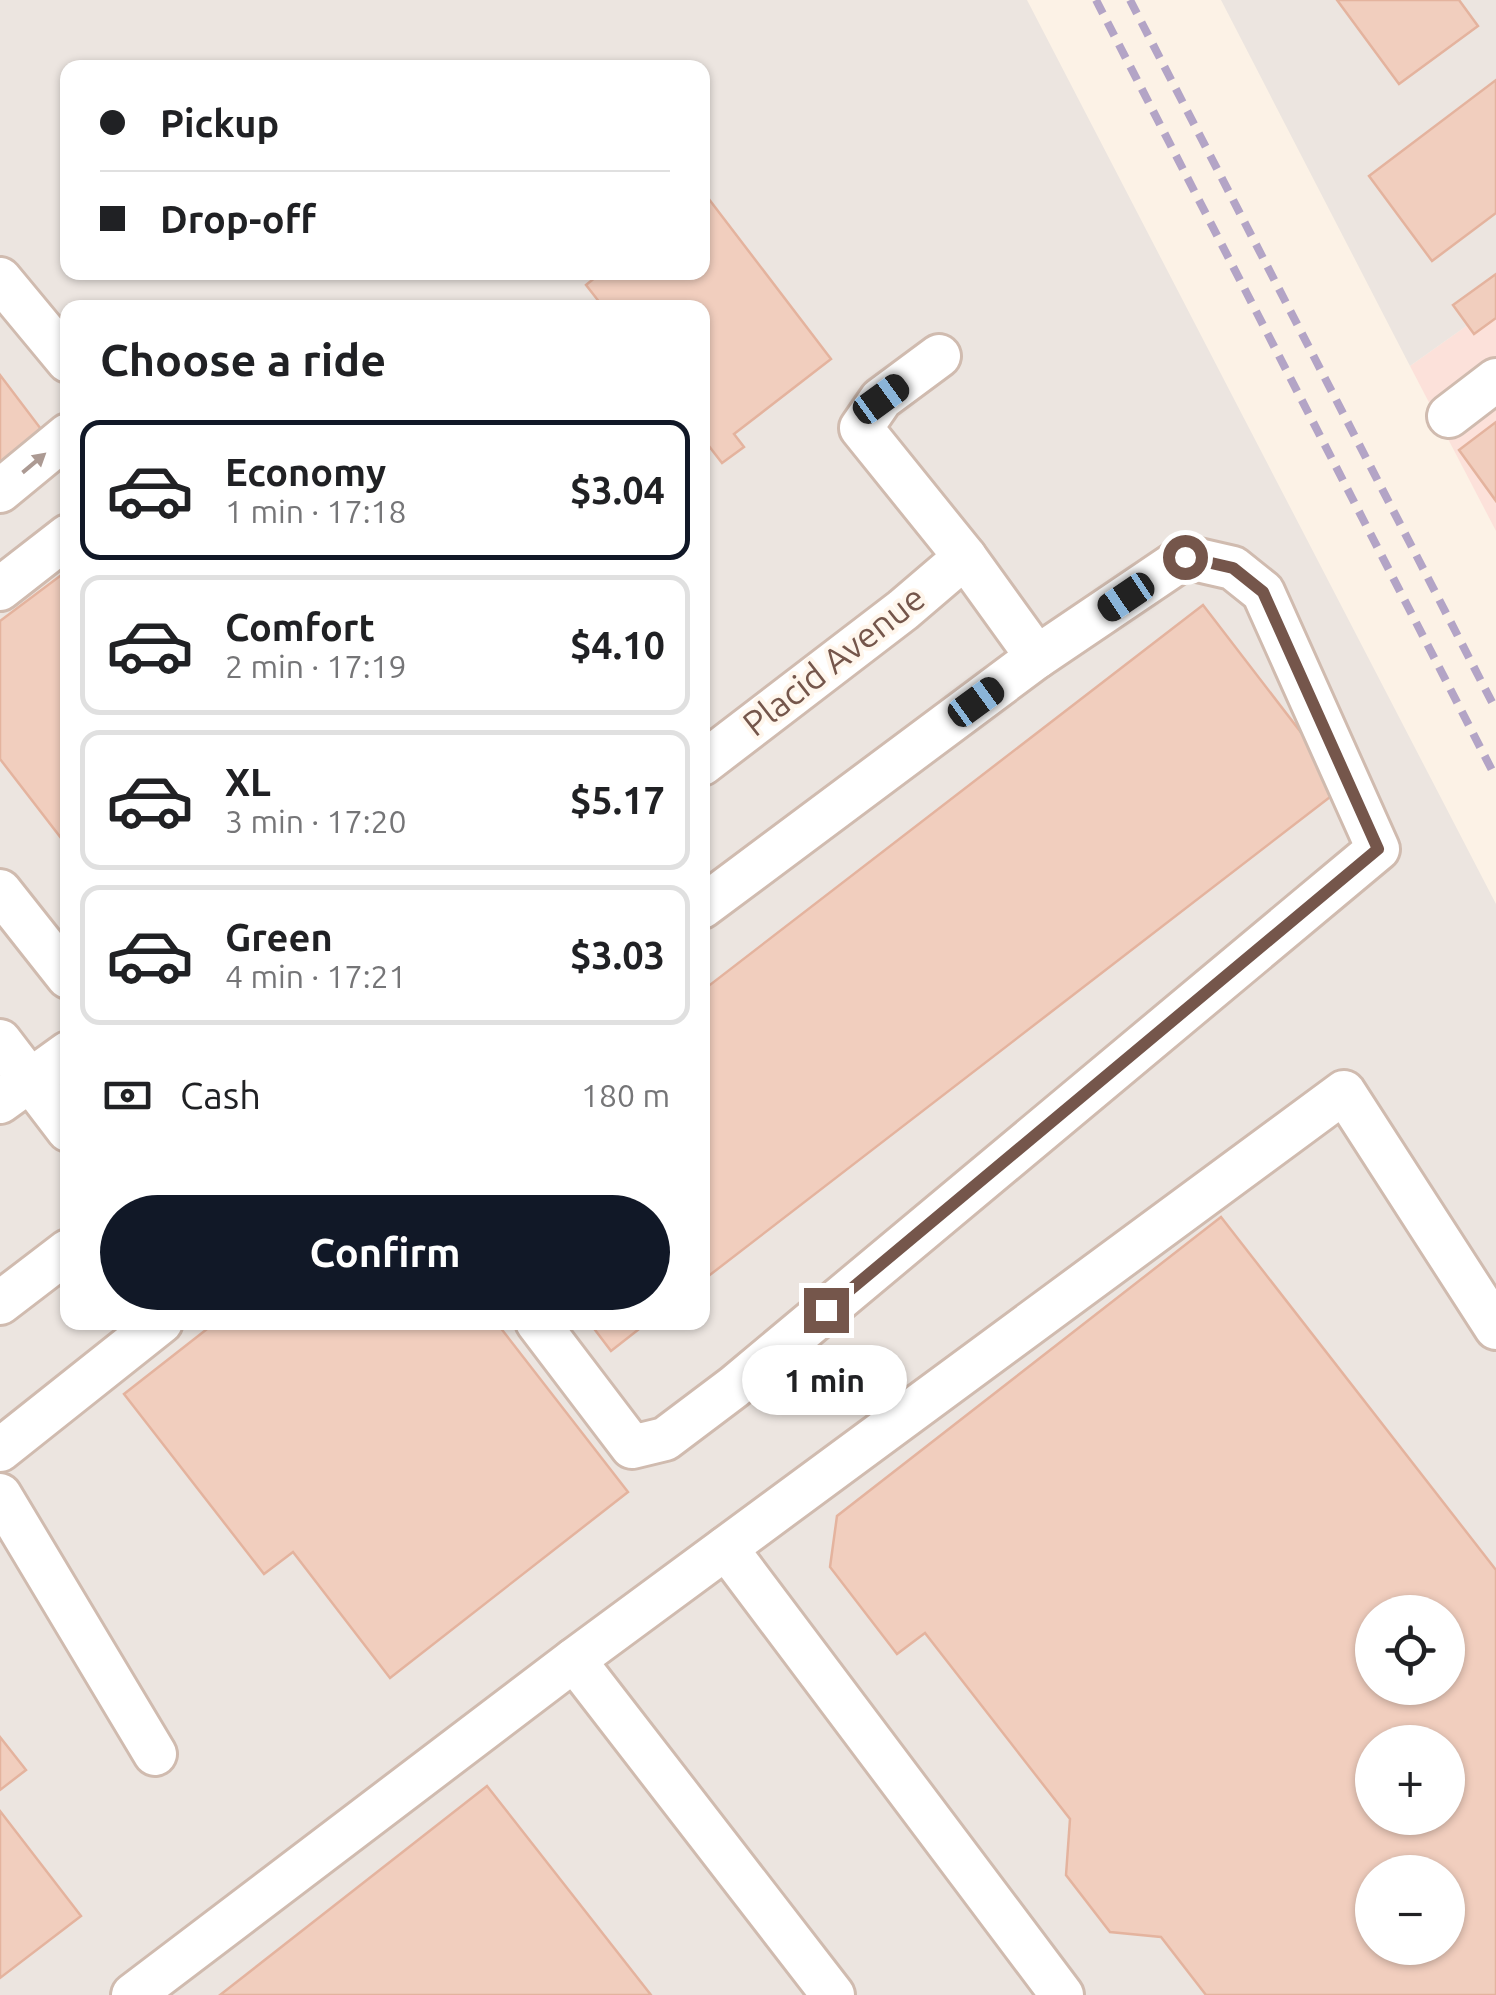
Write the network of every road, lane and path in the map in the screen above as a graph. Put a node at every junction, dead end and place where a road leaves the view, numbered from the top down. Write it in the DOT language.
graph roads {
  1 [pos="0,279"];
  2 [pos="60,351"];
  3 [pos="939,356"];
  4 [pos="1496,380"];
  5 [pos="1449,416"];
  6 [pos="60,442"];
  7 [pos="0,491"];
  8 [pos="60,542"];
  9 [pos="965,557"];
  10 [pos="0,589"];
  11 [pos="1037,657"];
  12 [pos="710,758"];
  13 [pos="0,890"];
  14 [pos="710,901"];
  15 [pos="60,967"];
  16 [pos="0,1041"];
  17 [pos="60,1059"];
  18 [pos="16,1092"];
  19 [pos="60,1124"];
  20 [pos="60,1257"];
  21 [pos="0,1303"];
  22 [pos="1496,1328"];
  23 [pos="151,1330"];
  24 [pos="543,1330"];
  25 [pos="0,1450"];
  26 [pos="0,1495"];
  27 [pos="726,1548"];
  28 [pos="574,1660"];
  29 [pos="155,1754"];
  30 [pos="133,1995"];
  31 [pos="833,1995"];
  32 [pos="1062,1995"];
  1 -- 2 [label="street"];
  3 -- 9 [label="street"];
  4 -- 5 [label="street"];
  7 -- 6 [label="street, one-way"];
  8 -- 10 [label="street"];
  9 -- 11 [label="street"];
  9 -- 12 [label="street, Placid Avenue"];
  11 -- 14 [label="street"];
  11 -- 24 [label="street"];
  13 -- 15 [label="street"];
  16 -- 18 [label="street"];
  17 -- 18 [label="street"];
  18 -- 19 [label="street"];
  20 -- 21 [label="street"];
  22 -- 27 [label="street"];
  23 -- 25 [label="street"];
  26 -- 29 [label="street"];
  27 -- 28 [label="street"];
  27 -- 32 [label="street"];
  28 -- 30 [label="street"];
  28 -- 31 [label="street"];
}
